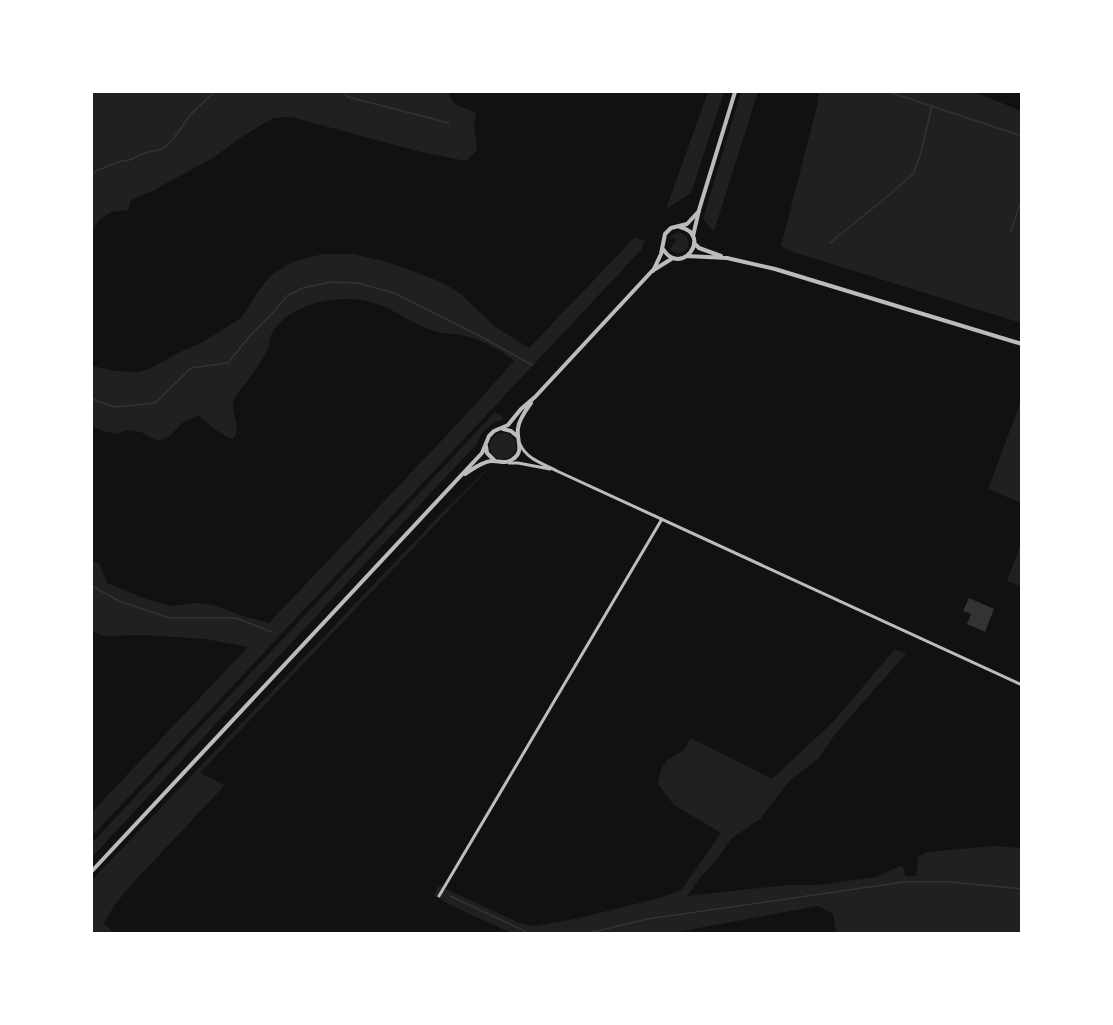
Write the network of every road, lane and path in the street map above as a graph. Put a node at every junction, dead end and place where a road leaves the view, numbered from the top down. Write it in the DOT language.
graph roads {
  1 [pos="735,92"];
  2 [pos="699,210"];
  3 [pos="679,226"];
  4 [pos="693,236"];
  5 [pos="694,243"];
  6 [pos="663,246"];
  7 [pos="687,256"];
  8 [pos="673,258"];
  9 [pos="727,258"];
  10 [pos="652,271"];
  11 [pos="1022,344"];
  12 [pos="535,397"];
  13 [pos="500,429"];
  14 [pos="518,438"];
  15 [pos="520,444"];
  16 [pos="486,445"];
  17 [pos="495,461"];
  18 [pos="507,463"];
  19 [pos="557,471"];
  20 [pos="460,477"];
  21 [pos="662,519"];
  22 [pos="1022,684"];
  23 [pos="92,871"];
  24 [pos="440,896"];
  1 -- 2 [label="street"];
  2 -- 3 [label="street"];
  2 -- 4 [label="street"];
  3 -- 4 [label="street"];
  3 -- 6 [label="street"];
  4 -- 5 [label="street"];
  5 -- 7 [label="street"];
  5 -- 9 [label="street"];
  6 -- 8 [label="street"];
  6 -- 10 [label="street"];
  7 -- 8 [label="street"];
  7 -- 9 [label="street"];
  8 -- 10 [label="street"];
  9 -- 11 [label="street"];
  10 -- 12 [label="street"];
  12 -- 13 [label="street"];
  12 -- 14 [label="street"];
  13 -- 14 [label="street"];
  13 -- 16 [label="street"];
  14 -- 15 [label="street"];
  15 -- 18 [label="street"];
  15 -- 19 [label="street"];
  16 -- 17 [label="street"];
  16 -- 20 [label="street"];
  17 -- 18 [label="street"];
  17 -- 20 [label="street"];
  18 -- 19 [label="street"];
  19 -- 21 [label="street"];
  20 -- 23 [label="street"];
  21 -- 22 [label="street"];
  21 -- 24 [label="street"];
}
